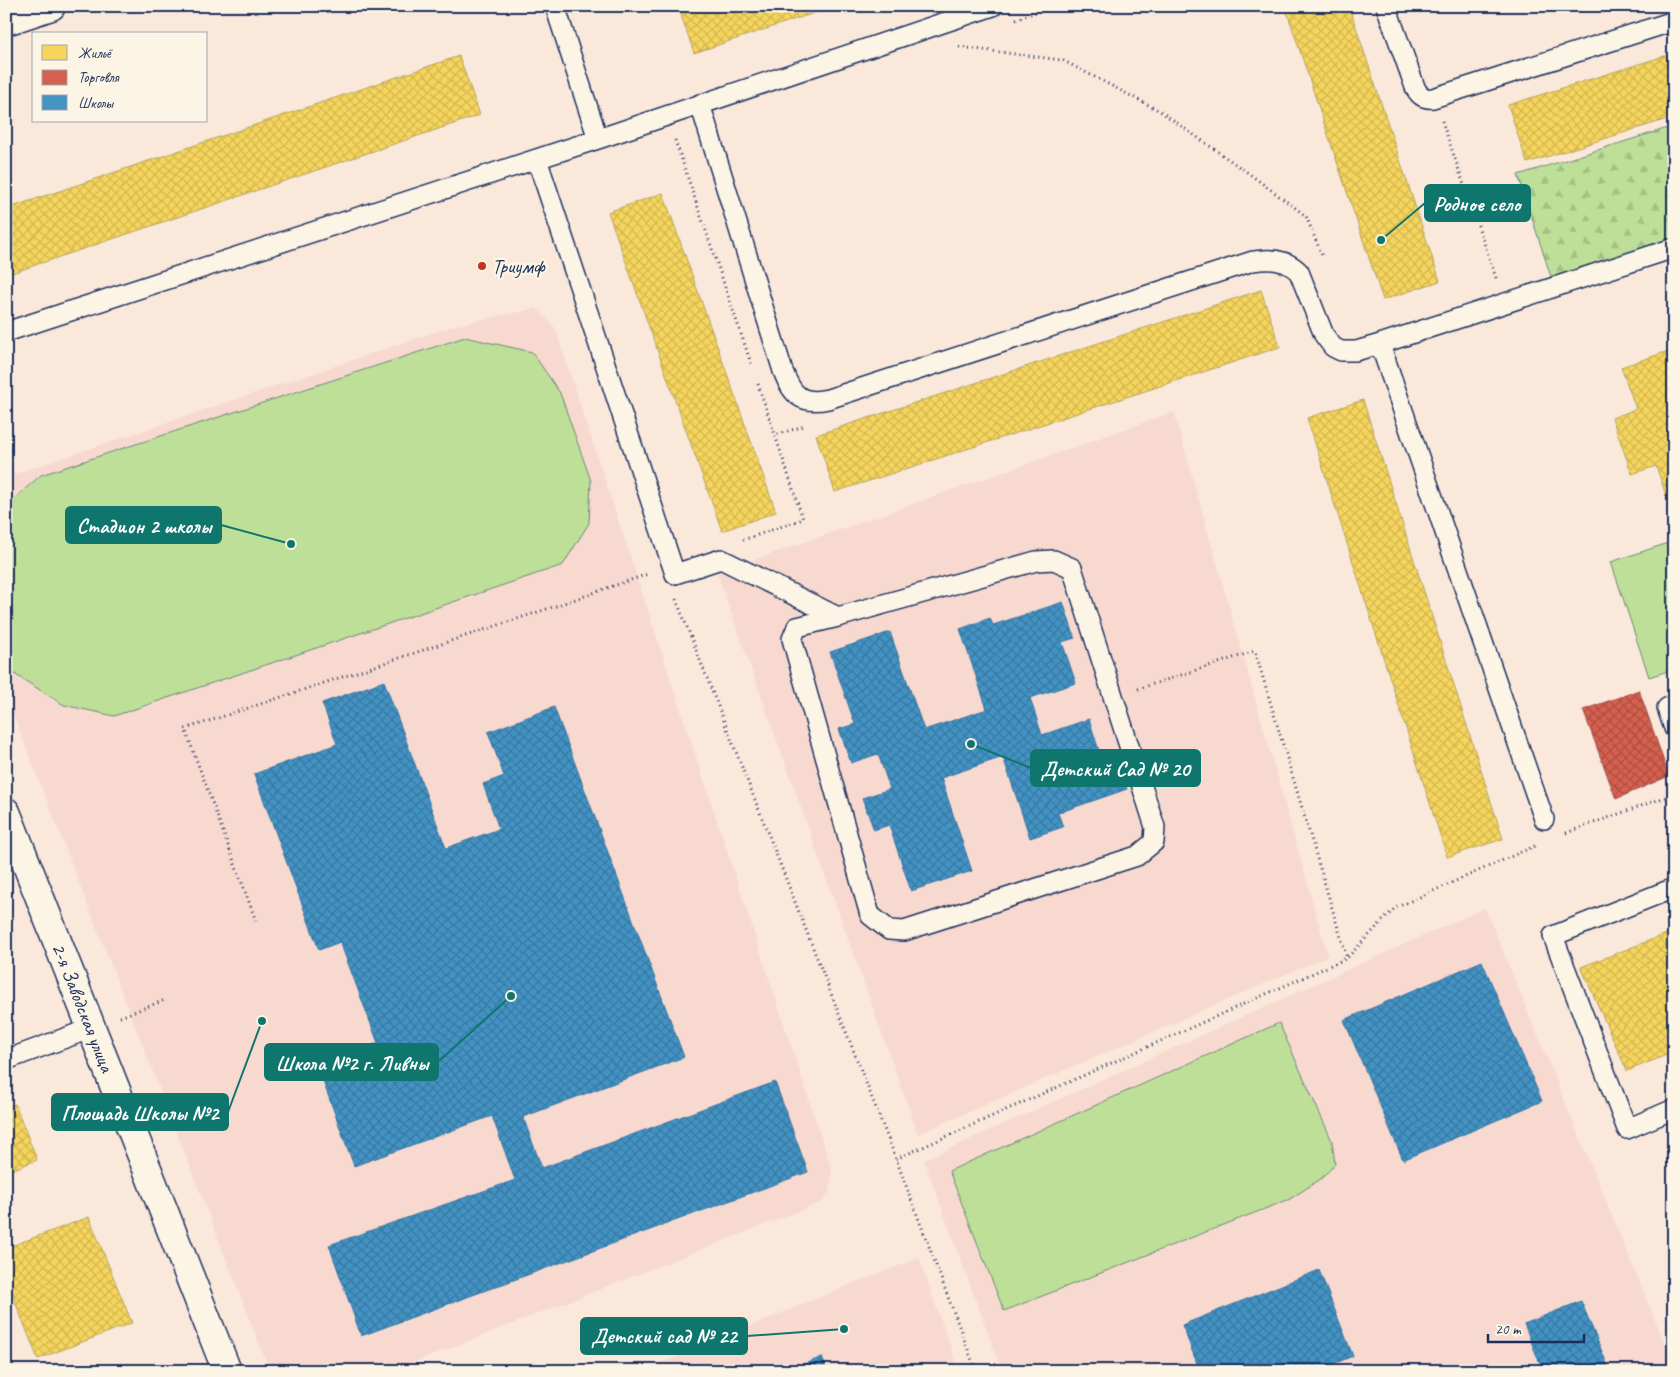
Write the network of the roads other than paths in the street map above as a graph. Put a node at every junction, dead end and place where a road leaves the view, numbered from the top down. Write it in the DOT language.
graph roads {
  1 [pos="51,6"];
  2 [pos="555,6"];
  3 [pos="993,6"];
  4 [pos="1386,6"];
  5 [pos="6,21"];
  6 [pos="1674,21"];
  7 [pos="700,104"];
  8 [pos="598,138"];
  9 [pos="537,159"];
  10 [pos="1674,248"];
  11 [pos="6,332"];
  12 [pos="1380,344"];
  13 [pos="838,617"];
  14 [pos="1674,704"];
  15 [pos="1674,728"];
  16 [pos="6,812"];
  17 [pos="1544,819"];
  18 [pos="1674,888"];
  19 [pos="92,1028"];
  20 [pos="6,1060"];
  21 [pos="1674,1109"];
  22 [pos="227,1371"];
  1 -- 5 [label="street"];
  2 -- 8 [label="lane"];
  3 -- 7 [label="lane"];
  4 -- 6 [label="lane"];
  7 -- 8 [label="lane"];
  7 -- 12 [label="lane"];
  8 -- 9 [label="lane"];
  9 -- 11 [label="lane"];
  9 -- 13 [label="lane"];
  10 -- 12 [label="lane"];
  12 -- 17 [label="lane"];
  13 -- 13 [label="lane"];
  14 -- 15 [label="lane"];
  16 -- 19 [label="street, 2-я Заводская улица"];
  18 -- 21 [label="lane"];
  19 -- 20 [label="lane"];
  19 -- 22 [label="street, 2-я Заводская улица"];
}
